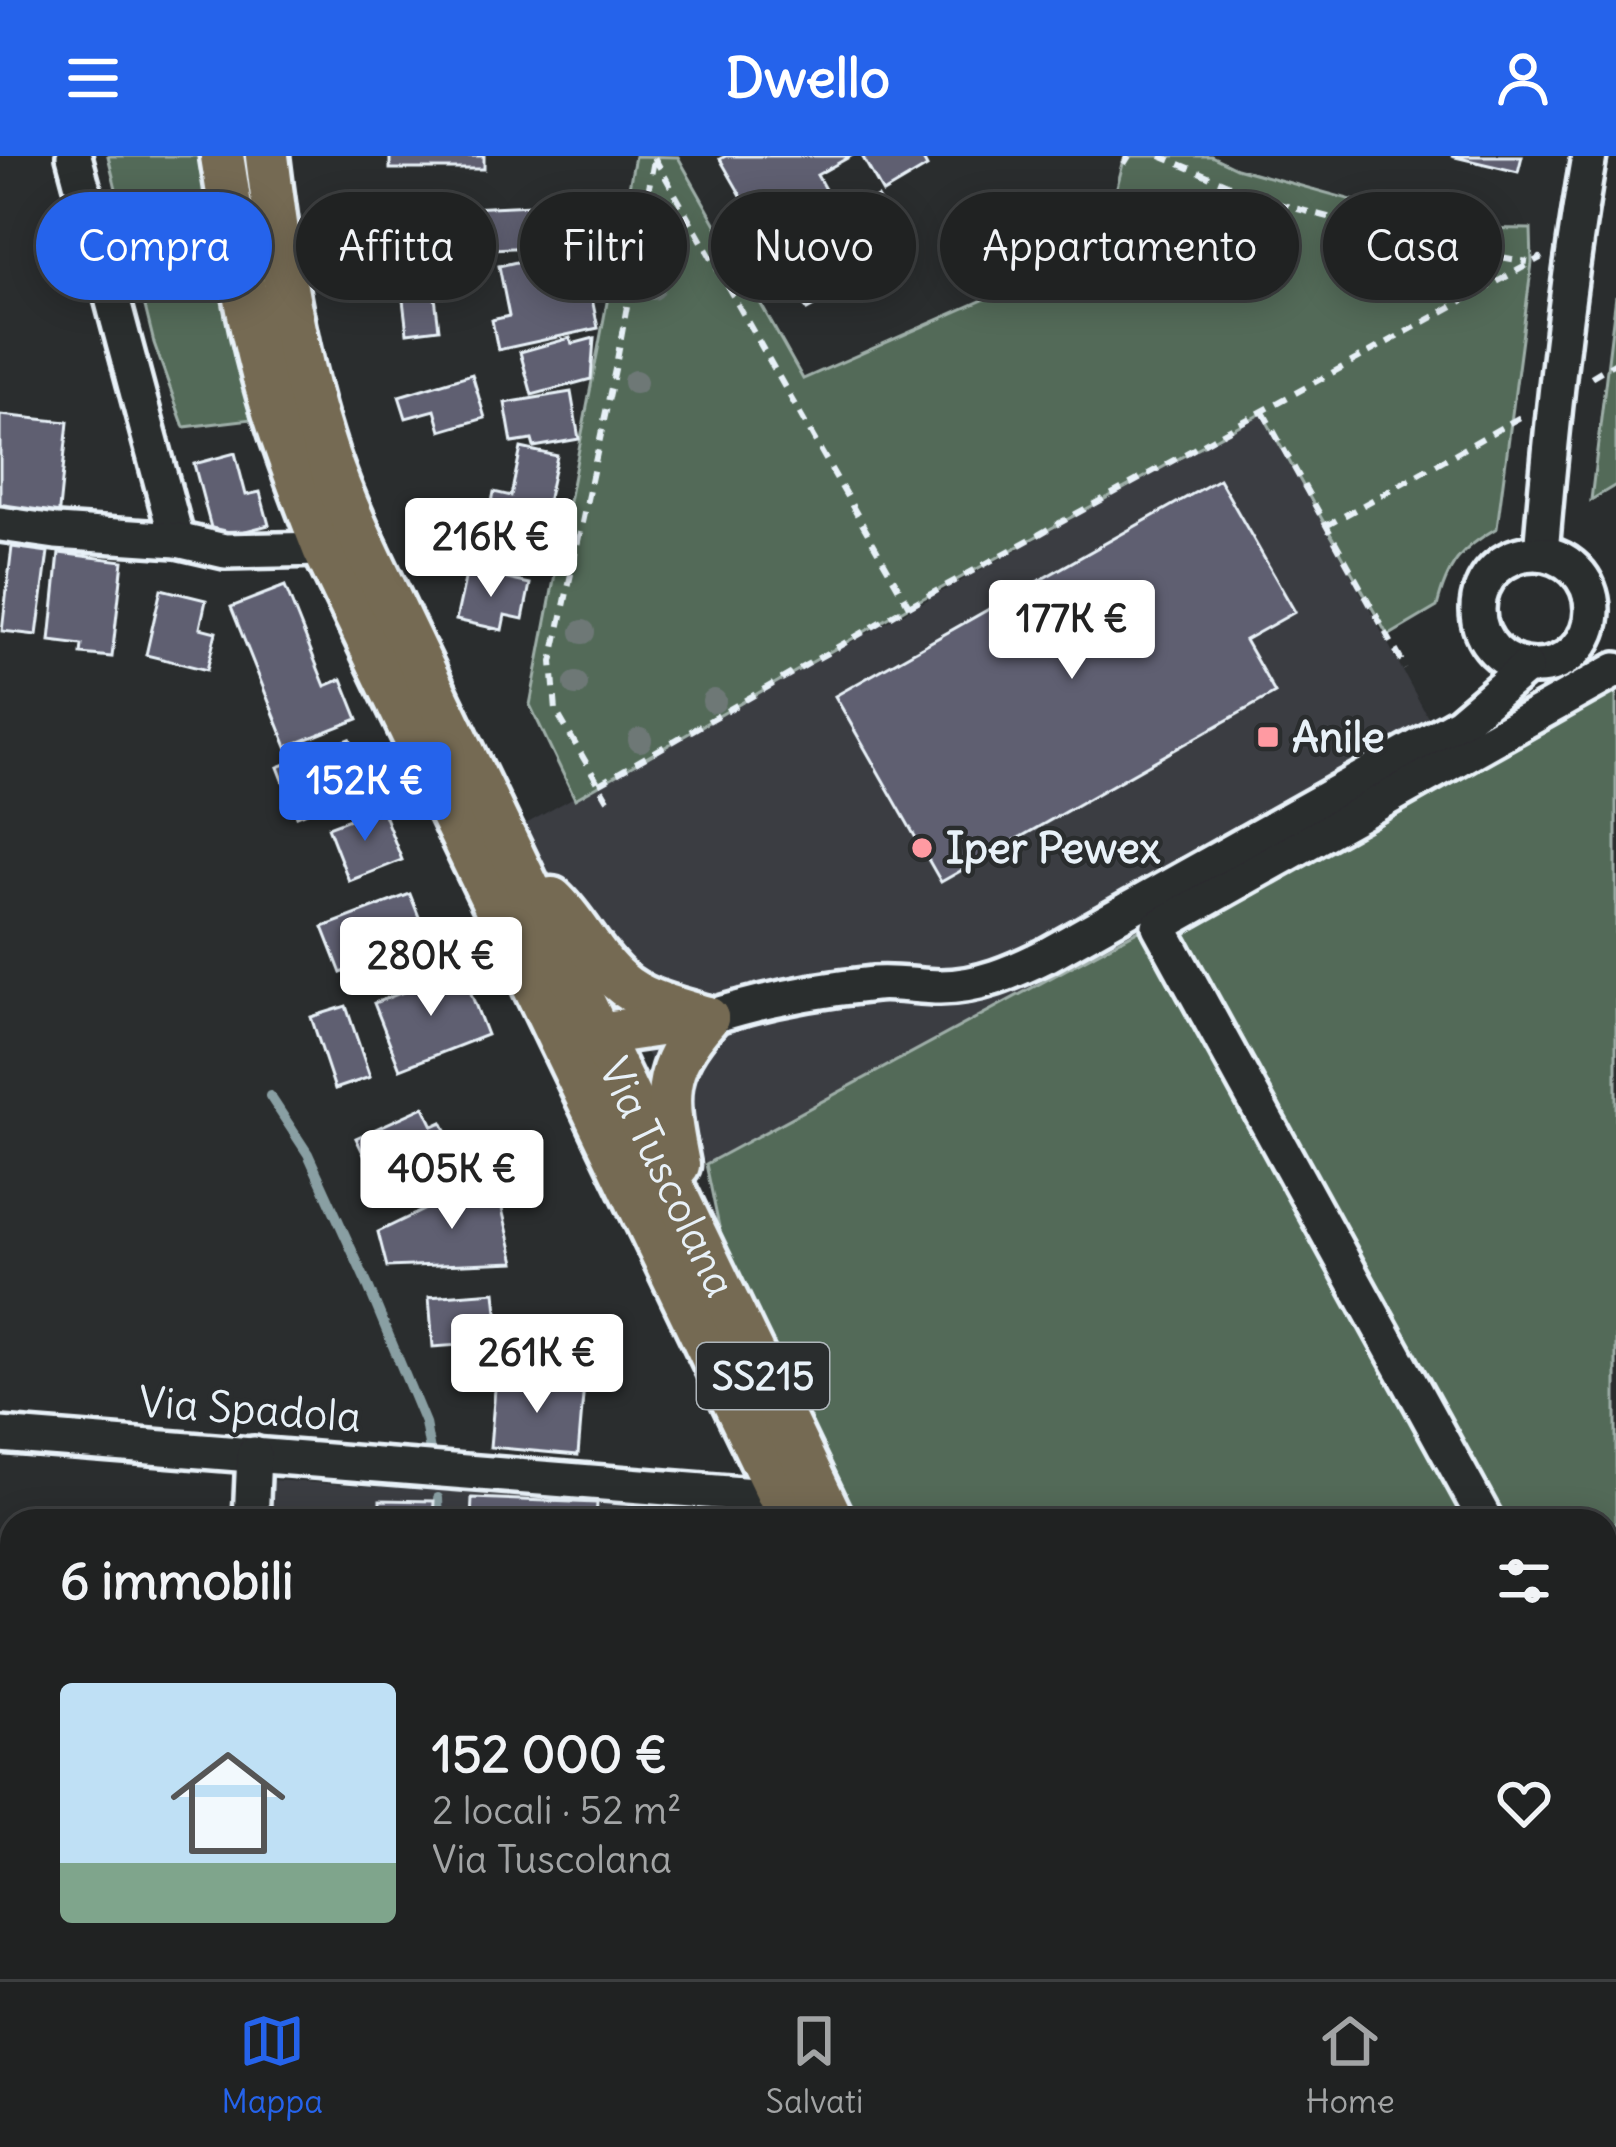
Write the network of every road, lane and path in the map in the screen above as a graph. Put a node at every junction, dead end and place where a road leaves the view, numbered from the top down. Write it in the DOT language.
graph roads {
  1 [pos="74,156"];
  2 [pos="222,156"];
  3 [pos="267,156"];
  4 [pos="1160,156"];
  5 [pos="1589,156"];
  6 [pos="654,157"];
  7 [pos="1616,362"];
  8 [pos="1607,368"];
  9 [pos="1263,412"];
  10 [pos="1510,422"];
  11 [pos="0,524"];
  12 [pos="1326,526"];
  13 [pos="177,541"];
  14 [pos="324,549"];
  15 [pos="1540,553"];
  16 [pos="909,606"];
  17 [pos="1604,606"];
  18 [pos="1526,667"];
  19 [pos="1406,669"];
  20 [pos="1616,670"];
  21 [pos="599,784"];
  22 [pos="608,800"];
  23 [pos="523,876"];
  24 [pos="707,1018"];
  25 [pos="555,1031"];
  26 [pos="599,1034"];
  27 [pos="693,1231"];
  28 [pos="0,1436"];
  29 [pos="254,1454"];
  30 [pos="251,1509"];
  31 [pos="786,1509"];
  32 [pos="827,1509"];
  33 [pos="1479,1509"];
  1 -- 13 [label="street"];
  2 -- 14 [label="main road, Via Tuscolana / SS215"];
  3 -- 23 [label="main road, Via Tuscolana / SS215"];
  4 -- 9 [label="path"];
  5 -- 15 [label="street"];
  6 -- 16 [label="path"];
  6 -- 21 [label="path"];
  7 -- 8 [label="path"];
  9 -- 12 [label="path"];
  9 -- 16 [label="path"];
  10 -- 12 [label="path"];
  11 -- 13 [label="street"];
  12 -- 19 [label="path"];
  13 -- 14 [label="street"];
  14 -- 25 [label="main road, Via Tuscolana / SS215"];
  15 -- 17 [label="street"];
  15 -- 18 [label="street"];
  16 -- 21 [label="path"];
  17 -- 18 [label="street"];
  18 -- 24 [label="street"];
  20 -- 33 [label="street"];
  21 -- 22 [label="path"];
  23 -- 24 [label="main road"];
  23 -- 26 [label="main road, Via Tuscolana / SS215"];
  24 -- 26 [label="main road"];
  24 -- 27 [label="main road"];
  25 -- 26 [label="main road"];
  25 -- 31 [label="main road, Via Tuscolana / SS215"];
  26 -- 27 [label="main road, Via Tuscolana / SS215"];
  27 -- 32 [label="main road, Via Tuscolana / SS215"];
  28 -- 29 [label="street, Via Spadola"];
  29 -- 30 [label="street"];
  29 -- 31 [label="street, Via Spadola"];
}
